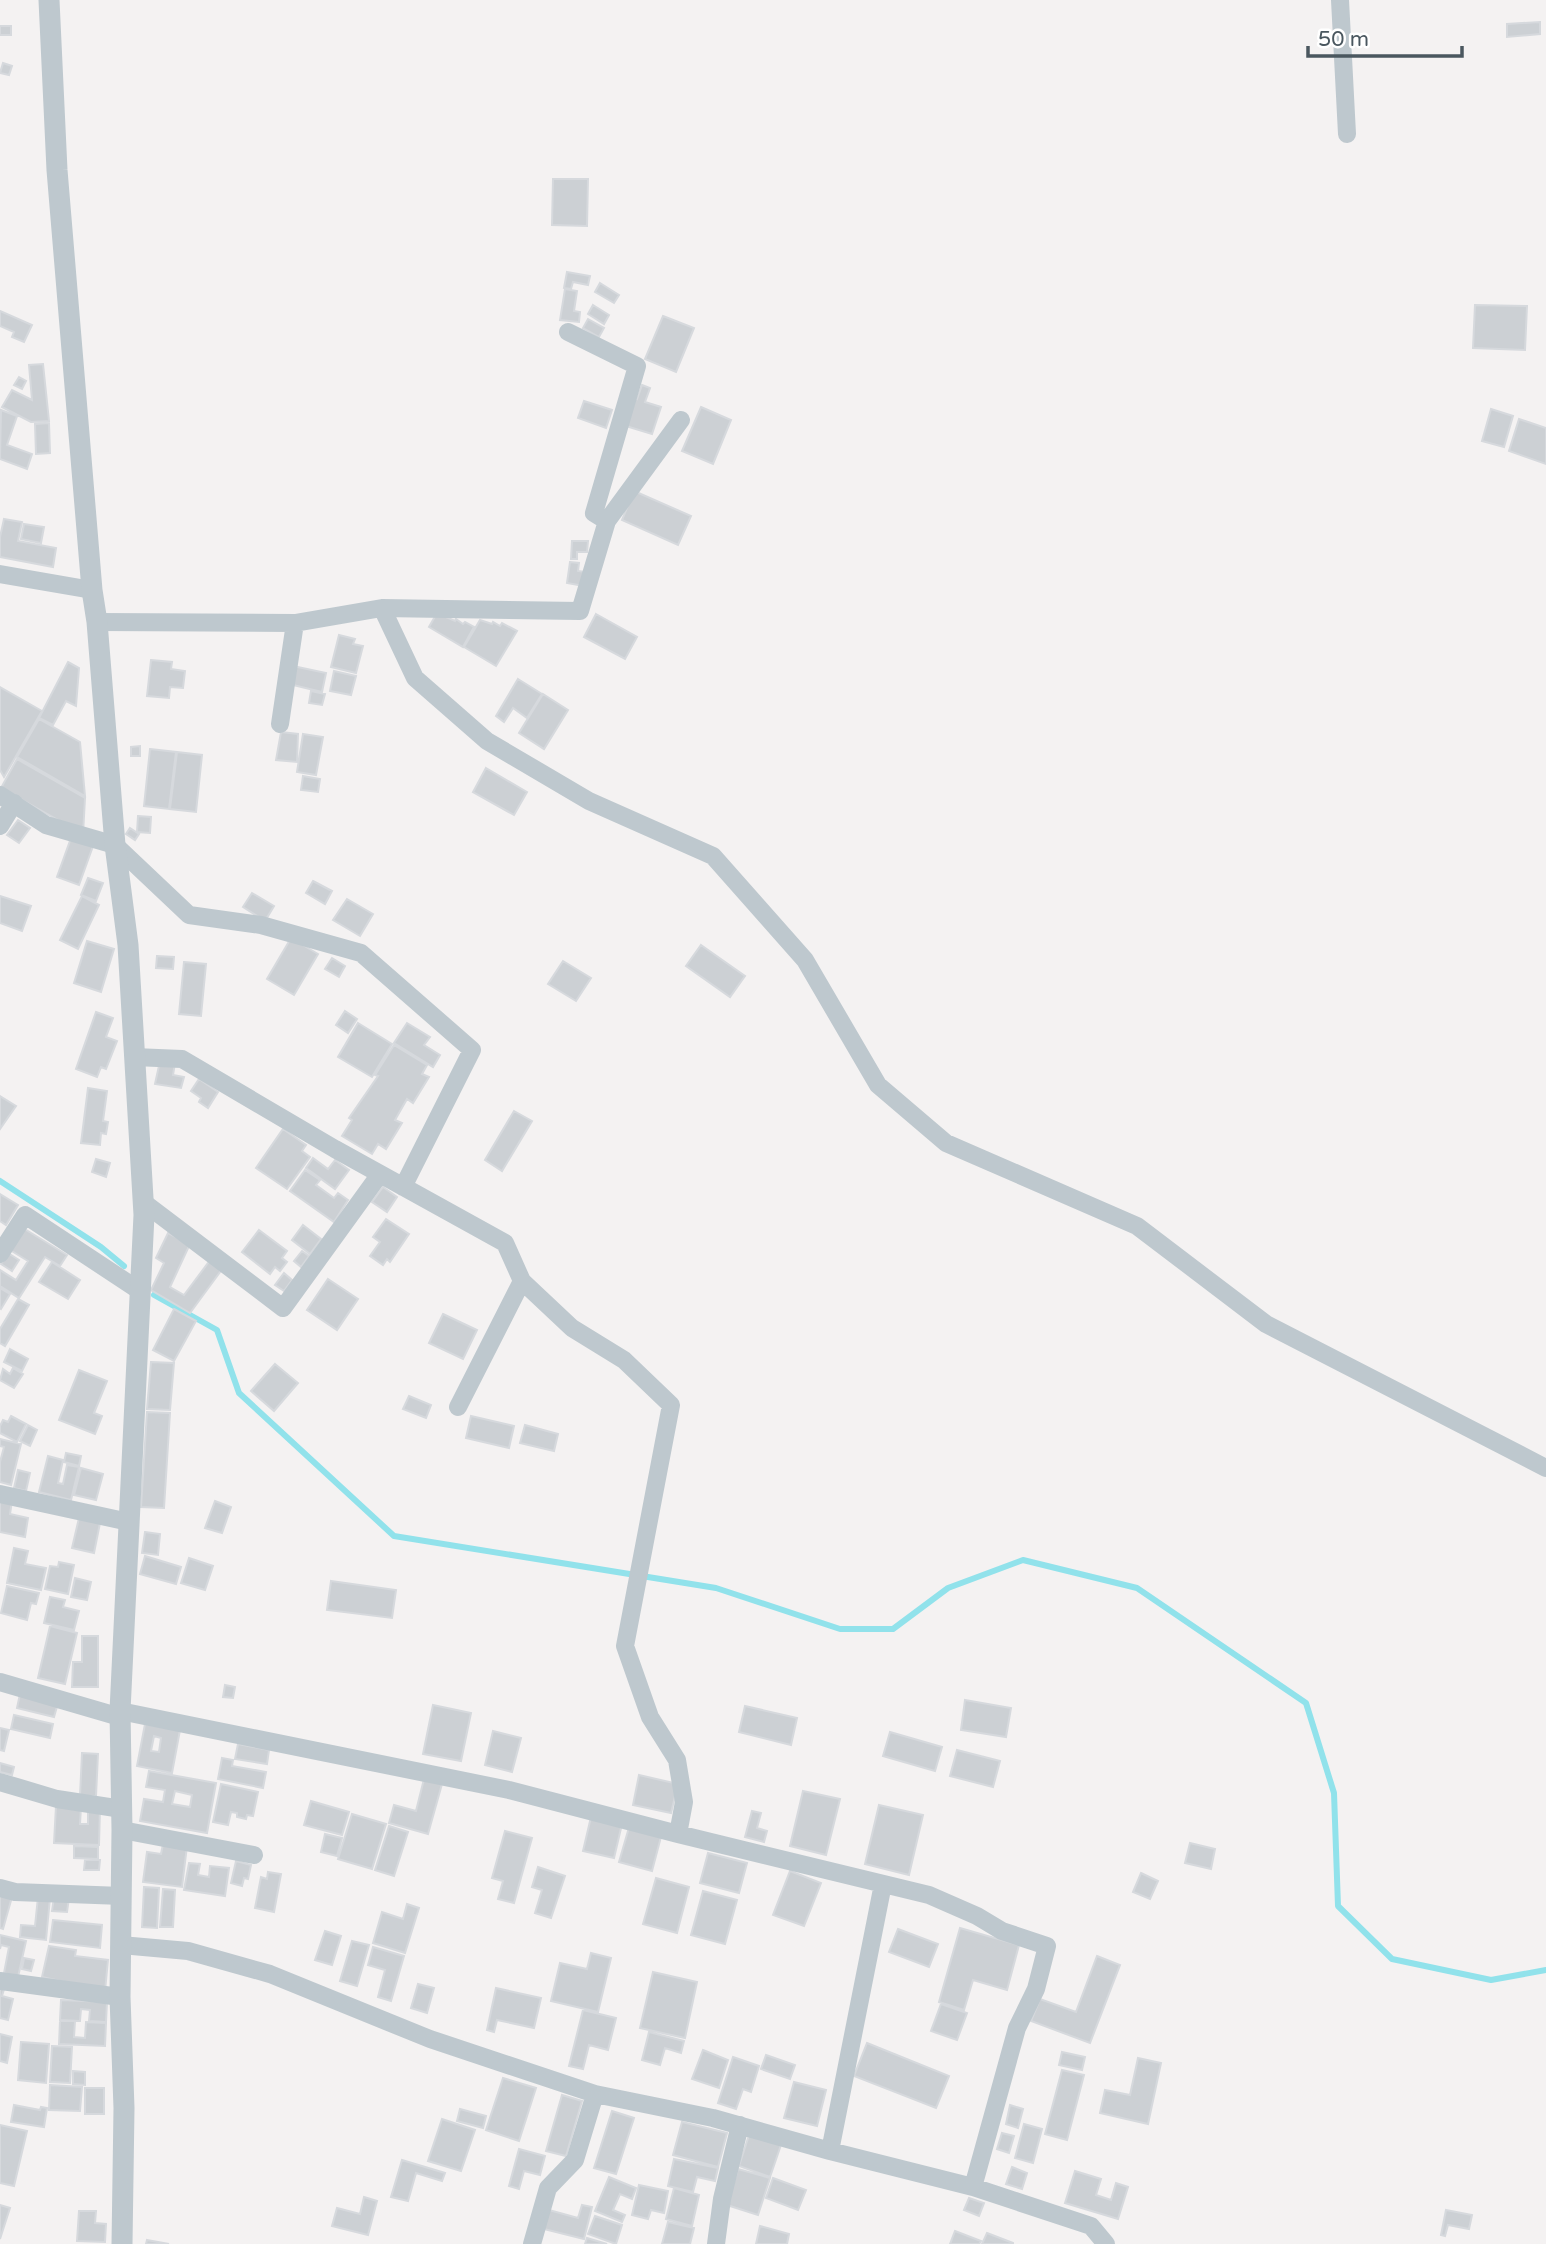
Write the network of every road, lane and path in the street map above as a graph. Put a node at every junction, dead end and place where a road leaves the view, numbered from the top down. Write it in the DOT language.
graph roads {
  1 [pos="49,0"];
  2 [pos="1340,0"];
  3 [pos="1347,134"];
  4 [pos="568,332"];
  5 [pos="681,420"];
  6 [pos="607,521"];
  7 [pos="0,574"];
  8 [pos="92,590"];
  9 [pos="382,608"];
  10 [pos="97,622"];
  11 [pos="295,623"];
  12 [pos="280,724"];
  13 [pos="7,799"];
  14 [pos="0,826"];
  15 [pos="115,845"];
  16 [pos="134,1056"];
  17 [pos="380,1174"];
  18 [pos="403,1187"];
  19 [pos="143,1202"];
  20 [pos="0,1254"];
  21 [pos="522,1281"];
  22 [pos="140,1291"];
  23 [pos="458,1407"];
  24 [pos="1546,1468"];
  25 [pos="0,1494"];
  26 [pos="129,1522"];
  27 [pos="0,1682"];
  28 [pos="120,1714"];
  29 [pos="0,1782"];
  30 [pos="122,1820"];
  31 [pos="678,1834"];
  32 [pos="254,1855"];
  33 [pos="883,1884"];
  34 [pos="0,1888"];
  35 [pos="122,1896"];
  36 [pos="121,1945"];
  37 [pos="0,1980"];
  38 [pos="120,1997"];
  39 [pos="595,2094"];
  40 [pos="740,2125"];
  41 [pos="830,2151"];
  42 [pos="973,2187"];
  43 [pos="122,2244"];
  44 [pos="532,2244"];
  45 [pos="716,2244"];
  46 [pos="1106,2244"];
  1 -- 8 [label="street"];
  2 -- 3 [label="street"];
  4 -- 6 [label="street"];
  5 -- 6 [label="street"];
  6 -- 9 [label="street"];
  7 -- 8 [label="street"];
  8 -- 10 [label="street"];
  9 -- 11 [label="street"];
  9 -- 24 [label="street"];
  10 -- 11 [label="street"];
  10 -- 15 [label="street"];
  11 -- 12 [label="street"];
  13 -- 14 [label="street"];
  13 -- 15 [label="street"];
  15 -- 16 [label="street"];
  15 -- 18 [label="street"];
  16 -- 17 [label="street"];
  16 -- 19 [label="street"];
  17 -- 18 [label="street"];
  17 -- 19 [label="street"];
  18 -- 21 [label="street"];
  19 -- 22 [label="street"];
  20 -- 22 [label="street"];
  21 -- 23 [label="street"];
  21 -- 31 [label="street"];
  22 -- 26 [label="street"];
  25 -- 26 [label="street"];
  26 -- 28 [label="street"];
  27 -- 28 [label="street"];
  28 -- 30 [label="street"];
  28 -- 31 [label="street"];
  29 -- 30 [label="street"];
  30 -- 32 [label="street"];
  30 -- 35 [label="street"];
  31 -- 33 [label="street"];
  33 -- 41 [label="street"];
  33 -- 42 [label="street"];
  34 -- 35 [label="street"];
  35 -- 36 [label="street"];
  36 -- 38 [label="street"];
  36 -- 39 [label="street"];
  37 -- 38 [label="street"];
  38 -- 43 [label="street"];
  39 -- 40 [label="street"];
  39 -- 44 [label="street"];
  40 -- 41 [label="street"];
  40 -- 45 [label="street"];
  41 -- 42 [label="street"];
  42 -- 46 [label="street"];
}
